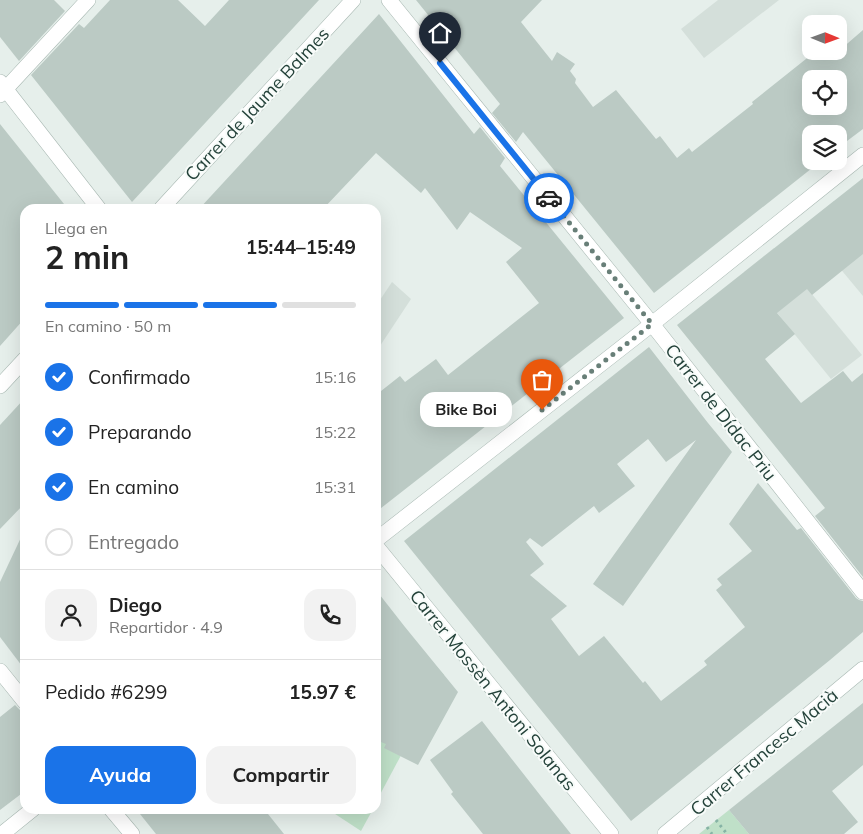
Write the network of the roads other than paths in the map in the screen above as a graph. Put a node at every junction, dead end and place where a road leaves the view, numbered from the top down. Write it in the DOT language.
graph roads {
  1 [pos="88,0"];
  2 [pos="354,0"];
  3 [pos="389,0"];
  4 [pos="2,89"];
  5 [pos="863,155"];
  6 [pos="95,204"];
  7 [pos="166,204"];
  8 [pos="652,324"];
  9 [pos="20,364"];
  10 [pos="0,386"];
  11 [pos="381,536"];
  12 [pos="381,552"];
  13 [pos="863,592"];
  14 [pos="863,669"];
  15 [pos="0,671"];
  16 [pos="20,696"];
  17 [pos="27,814"];
  18 [pos="116,814"];
  19 [pos="2,834"];
  20 [pos="132,834"];
  21 [pos="611,834"];
  22 [pos="665,834"];
  1 -- 4 [label="street"];
  2 -- 7 [label="street, Carrer de Jaume Balmes"];
  3 -- 8 [label="street, Carrer de Dídac Priu"];
  4 -- 6 [label="street"];
  5 -- 8 [label="street"];
  8 -- 11 [label="street"];
  8 -- 13 [label="street, Carrer de Dídac Priu"];
  9 -- 10 [label="street"];
  12 -- 21 [label="street, Carrer Mossèn Antoni Solanas"];
  14 -- 22 [label="street, Carrer Francesc Macià"];
  15 -- 16 [label="street"];
  17 -- 19 [label="street"];
  18 -- 20 [label="street"];
}
